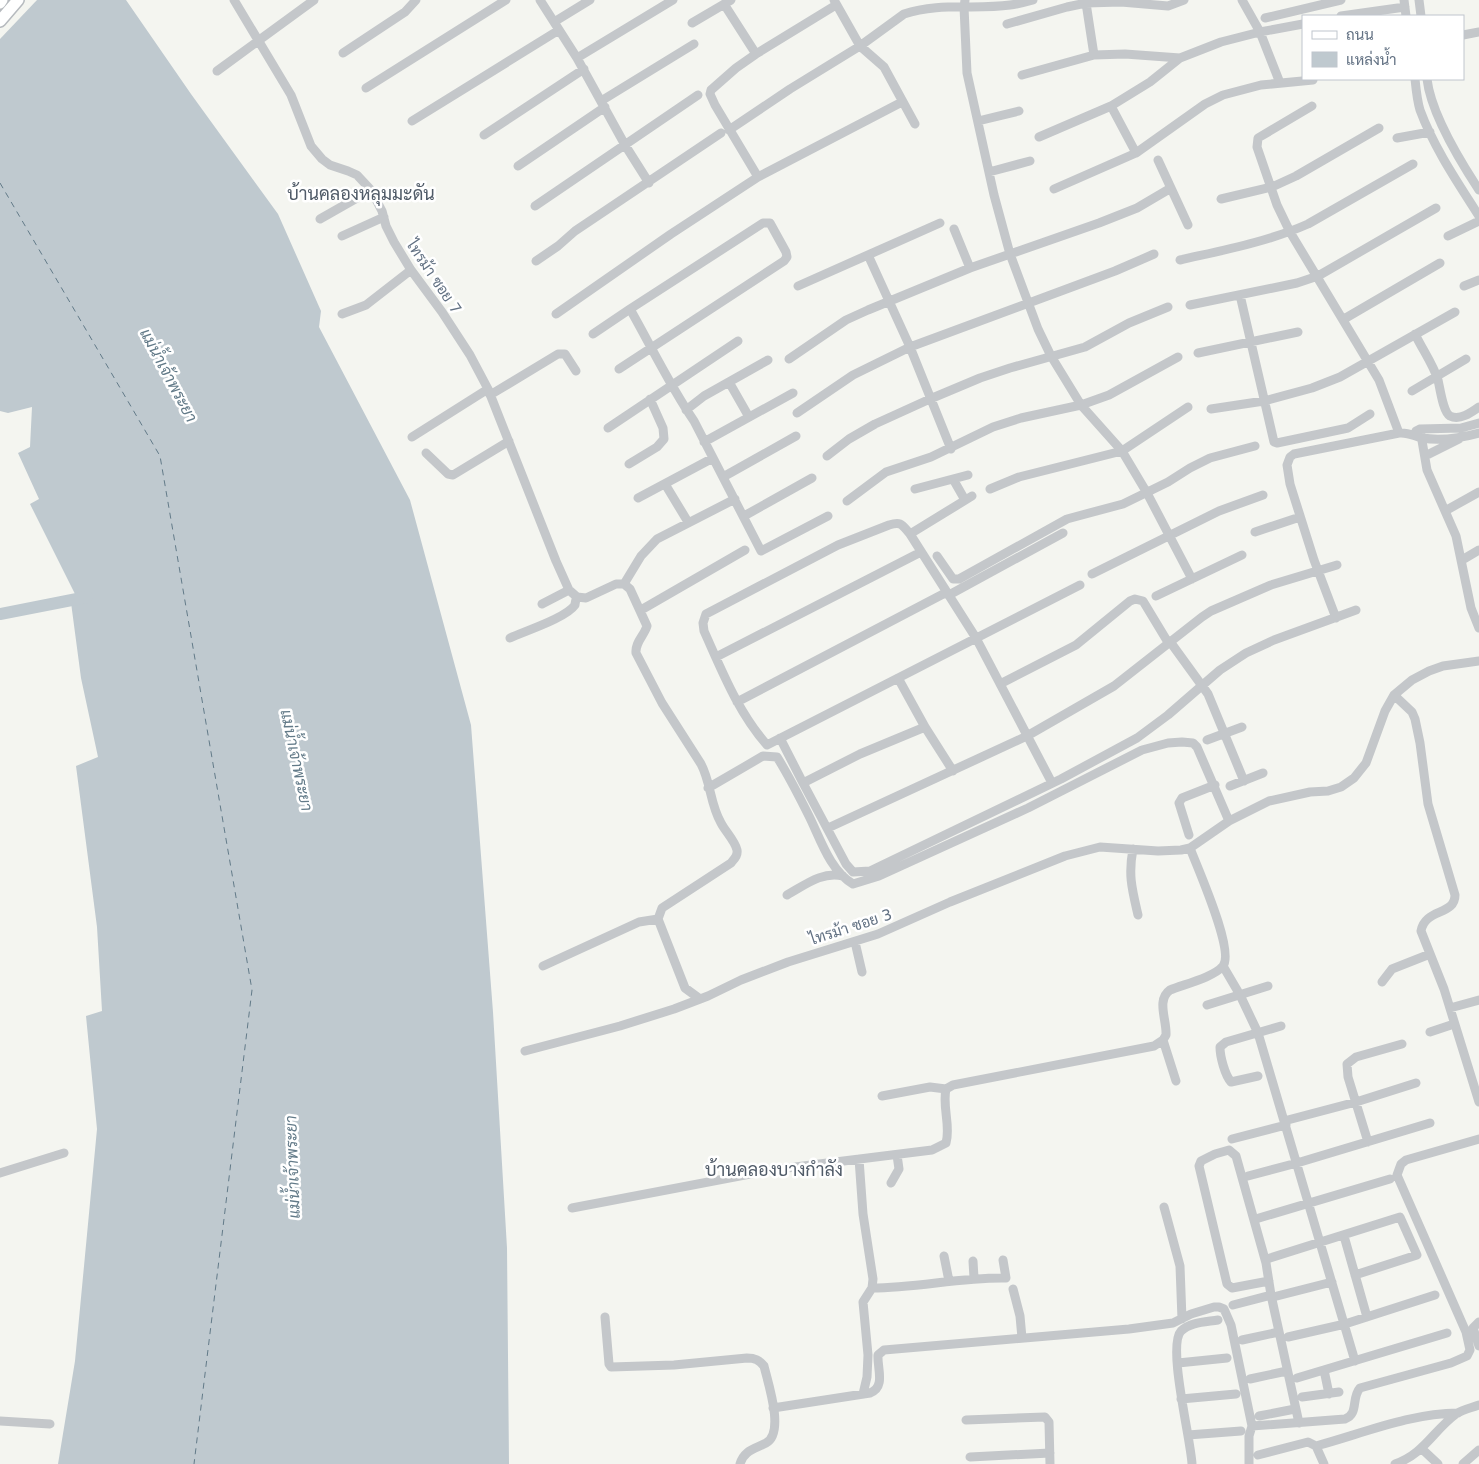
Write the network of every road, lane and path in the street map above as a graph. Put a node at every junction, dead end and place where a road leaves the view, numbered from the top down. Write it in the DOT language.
graph roads {
  1 [pos="18,0"];
  2 [pos="234,0"];
  3 [pos="314,0"];
  4 [pos="416,0"];
  5 [pos="506,0"];
  6 [pos="540,0"];
  7 [pos="590,0"];
  8 [pos="673,0"];
  9 [pos="1034,0"];
  10 [pos="1184,0"];
  11 [pos="1242,0"];
  12 [pos="1341,0"];
  13 [pos="1419,0"];
  14 [pos="728,2"];
  15 [pos="835,3"];
  16 [pos="964,3"];
  17 [pos="1086,3"];
  18 [pos="1316,3"];
  19 [pos="1405,8"];
  20 [pos="1349,15"];
  21 [pos="1421,15"];
  22 [pos="1266,18"];
  23 [pos="0,21"];
  24 [pos="692,23"];
  25 [pos="1007,24"];
  26 [pos="1302,24"];
  27 [pos="556,26"];
  28 [pos="1260,32"];
  29 [pos="1479,32"];
  30 [pos="1464,35"];
  31 [pos="258,41"];
  32 [pos="694,44"];
  33 [pos="860,46"];
  34 [pos="343,53"];
  35 [pos="756,54"];
  36 [pos="1094,55"];
  37 [pos="1156,57"];
  38 [pos="578,58"];
  39 [pos="1180,58"];
  40 [pos="584,69"];
  41 [pos="217,71"];
  42 [pos="1022,75"];
  43 [pos="1158,75"];
  44 [pos="1313,80"];
  45 [pos="1415,80"];
  46 [pos="1427,80"];
  47 [pos="1280,83"];
  48 [pos="366,88"];
  49 [pos="698,95"];
  50 [pos="902,102"];
  51 [pos="603,104"];
  52 [pos="1111,106"];
  53 [pos="1312,106"];
  54 [pos="1019,111"];
  55 [pos="978,121"];
  56 [pos="412,122"];
  57 [pos="915,124"];
  58 [pos="1379,128"];
  59 [pos="725,131"];
  60 [pos="1430,132"];
  61 [pos="484,136"];
  62 [pos="1039,137"];
  63 [pos="1397,138"];
  64 [pos="625,145"];
  65 [pos="1136,153"];
  66 [pos="1158,160"];
  67 [pos="1030,161"];
  68 [pos="1414,164"];
  69 [pos="518,166"];
  70 [pos="989,172"];
  71 [pos="758,177"];
  72 [pos="648,183"];
  73 [pos="1272,187"];
  74 [pos="1171,188"];
  75 [pos="1054,189"];
  76 [pos="371,190"];
  77 [pos="1479,190"];
  78 [pos="1221,199"];
  79 [pos="535,206"];
  80 [pos="1436,208"];
  81 [pos="1479,216"];
  82 [pos="384,217"];
  83 [pos="320,219"];
  84 [pos="1479,221"];
  85 [pos="940,223"];
  86 [pos="1188,225"];
  87 [pos="954,229"];
  88 [pos="1290,232"];
  89 [pos="342,236"];
  90 [pos="1448,236"];
  91 [pos="1010,254"];
  92 [pos="1154,254"];
  93 [pos="868,255"];
  94 [pos="1180,260"];
  95 [pos="536,261"];
  96 [pos="1440,263"];
  97 [pos="970,268"];
  98 [pos="411,270"];
  99 [pos="1318,276"];
  100 [pos="1479,280"];
  101 [pos="798,286"];
  102 [pos="1464,286"];
  103 [pos="1240,294"];
  104 [pos="890,300"];
  105 [pos="1027,302"];
  106 [pos="1190,305"];
  107 [pos="1168,307"];
  108 [pos="630,310"];
  109 [pos="1455,312"];
  110 [pos="342,314"];
  111 [pos="556,314"];
  112 [pos="1344,319"];
  113 [pos="1298,332"];
  114 [pos="593,334"];
  115 [pos="1415,334"];
  116 [pos="738,341"];
  117 [pos="1250,342"];
  118 [pos="651,346"];
  119 [pos="910,347"];
  120 [pos="1198,353"];
  121 [pos="1051,356"];
  122 [pos="789,358"];
  123 [pos="1178,358"];
  124 [pos="1466,359"];
  125 [pos="768,360"];
  126 [pos="1368,360"];
  127 [pos="619,369"];
  128 [pos="576,371"];
  129 [pos="1437,377"];
  130 [pos="729,382"];
  131 [pos="672,384"];
  132 [pos="1412,391"];
  133 [pos="489,392"];
  134 [pos="793,394"];
  135 [pos="650,399"];
  136 [pos="930,399"];
  137 [pos="1264,401"];
  138 [pos="1082,405"];
  139 [pos="1188,407"];
  140 [pos="1479,407"];
  141 [pos="1211,409"];
  142 [pos="686,410"];
  143 [pos="798,414"];
  144 [pos="1370,414"];
  145 [pos="749,417"];
  146 [pos="1479,423"];
  147 [pos="608,428"];
  148 [pos="1399,433"];
  149 [pos="1418,433"];
  150 [pos="1479,433"];
  151 [pos="796,436"];
  152 [pos="412,437"];
  153 [pos="1461,438"];
  154 [pos="509,441"];
  155 [pos="704,442"];
  156 [pos="1255,446"];
  157 [pos="951,449"];
  158 [pos="1122,451"];
  159 [pos="426,453"];
  160 [pos="827,456"];
  161 [pos="1424,456"];
  162 [pos="713,458"];
  163 [pos="629,464"];
  164 [pos="968,475"];
  165 [pos="723,477"];
  166 [pos="812,478"];
  167 [pos="953,479"];
  168 [pos="665,484"];
  169 [pos="990,488"];
  170 [pos="915,489"];
  171 [pos="1479,492"];
  172 [pos="1147,493"];
  173 [pos="1263,495"];
  174 [pos="638,498"];
  175 [pos="735,499"];
  176 [pos="847,501"];
  177 [pos="1445,512"];
  178 [pos="744,516"];
  179 [pos="828,516"];
  180 [pos="1300,517"];
  181 [pos="688,522"];
  182 [pos="1255,532"];
  183 [pos="1063,533"];
  184 [pos="910,534"];
  185 [pos="1171,536"];
  186 [pos="745,550"];
  187 [pos="1479,550"];
  188 [pos="921,552"];
  189 [pos="1242,555"];
  190 [pos="938,556"];
  191 [pos="1462,560"];
  192 [pos="1337,565"];
  193 [pos="1318,571"];
  194 [pos="1092,574"];
  195 [pos="1192,579"];
  196 [pos="624,584"];
  197 [pos="1080,585"];
  198 [pos="569,590"];
  199 [pos="948,594"];
  200 [pos="1156,596"];
  201 [pos="577,597"];
  202 [pos="542,604"];
  203 [pos="1475,606"];
  204 [pos="640,610"];
  205 [pos="1356,610"];
  206 [pos="1336,618"];
  207 [pos="1479,628"];
  208 [pos="510,638"];
  209 [pos="976,638"];
  210 [pos="1170,643"];
  211 [pos="716,657"];
  212 [pos="1479,661"];
  213 [pos="898,678"];
  214 [pos="1000,684"];
  215 [pos="1202,685"];
  216 [pos="1394,695"];
  217 [pos="737,702"];
  218 [pos="925,727"];
  219 [pos="1242,727"];
  220 [pos="1225,733"];
  221 [pos="1027,736"];
  222 [pos="780,738"];
  223 [pos="1207,740"];
  224 [pos="952,771"];
  225 [pos="1263,773"];
  226 [pos="1244,781"];
  227 [pos="803,783"];
  228 [pos="1052,783"];
  229 [pos="1215,785"];
  230 [pos="1230,786"];
  231 [pos="708,788"];
  232 [pos="1229,821"];
  233 [pos="828,828"];
  234 [pos="1189,835"];
  235 [pos="1190,848"];
  236 [pos="1133,849"];
  237 [pos="843,876"];
  238 [pos="787,895"];
  239 [pos="1138,915"];
  240 [pos="658,919"];
  241 [pos="855,942"];
  242 [pos="1430,954"];
  243 [pos="543,966"];
  244 [pos="1220,969"];
  245 [pos="862,972"];
  246 [pos="1382,982"];
  247 [pos="1268,986"];
  248 [pos="1240,998"];
  249 [pos="700,999"];
  250 [pos="1479,1000"];
  251 [pos="1206,1005"];
  252 [pos="1449,1006"];
  253 [pos="1454,1024"];
  254 [pos="1281,1026"];
  255 [pos="1430,1032"];
  256 [pos="1258,1033"];
  257 [pos="1163,1040"];
  258 [pos="1402,1044"];
  259 [pos="525,1051"];
  260 [pos="1258,1076"];
  261 [pos="1176,1081"];
  262 [pos="1416,1083"];
  263 [pos="946,1089"];
  264 [pos="882,1096"];
  265 [pos="1356,1102"];
  266 [pos="1479,1102"];
  267 [pos="1285,1123"];
  268 [pos="1430,1124"];
  269 [pos="1232,1139"];
  270 [pos="1479,1139"];
  271 [pos="1368,1142"];
  272 [pos="64,1153"];
  273 [pos="897,1155"];
  274 [pos="859,1159"];
  275 [pos="1297,1163"];
  276 [pos="0,1173"];
  277 [pos="1248,1176"];
  278 [pos="1390,1179"];
  279 [pos="891,1183"];
  280 [pos="1309,1203"];
  281 [pos="1164,1207"];
  282 [pos="572,1208"];
  283 [pos="1259,1218"];
  284 [pos="1344,1236"];
  285 [pos="1321,1244"];
  286 [pos="944,1256"];
  287 [pos="1270,1258"];
  288 [pos="1004,1260"];
  289 [pos="973,1261"];
  290 [pos="1355,1275"];
  291 [pos="974,1278"];
  292 [pos="1269,1280"];
  293 [pos="950,1281"];
  294 [pos="1332,1282"];
  295 [pos="872,1288"];
  296 [pos="1013,1290"];
  297 [pos="1435,1295"];
  298 [pos="1274,1296"];
  299 [pos="1233,1306"];
  300 [pos="605,1317"];
  301 [pos="1367,1317"];
  302 [pos="1182,1319"];
  303 [pos="1218,1320"];
  304 [pos="1479,1322"];
  305 [pos="1345,1324"];
  306 [pos="1279,1332"];
  307 [pos="1447,1333"];
  308 [pos="1288,1337"];
  309 [pos="1022,1338"];
  310 [pos="1242,1340"];
  311 [pos="1479,1346"];
  312 [pos="1227,1358"];
  313 [pos="1355,1361"];
  314 [pos="1178,1362"];
  315 [pos="1324,1370"];
  316 [pos="1287,1371"];
  317 [pos="1297,1378"];
  318 [pos="1250,1379"];
  319 [pos="1339,1392"];
  320 [pos="863,1394"];
  321 [pos="1236,1394"];
  322 [pos="1329,1394"];
  323 [pos="1181,1398"];
  324 [pos="1302,1398"];
  325 [pos="1479,1406"];
  326 [pos="773,1408"];
  327 [pos="1295,1409"];
  328 [pos="1458,1413"];
  329 [pos="1259,1416"];
  330 [pos="966,1420"];
  331 [pos="0,1421"];
  332 [pos="1299,1423"];
  333 [pos="50,1424"];
  334 [pos="1252,1426"];
  335 [pos="1241,1431"];
  336 [pos="1188,1435"];
  337 [pos="1316,1446"];
  338 [pos="1422,1449"];
  339 [pos="1479,1450"];
  340 [pos="1050,1453"];
  341 [pos="1258,1455"];
  342 [pos="970,1457"];
  343 [pos="740,1464"];
  344 [pos="1050,1464"];
  345 [pos="1192,1464"];
  346 [pos="1249,1464"];
  347 [pos="1324,1464"];
  348 [pos="1395,1464"];
  349 [pos="1438,1464"];
  350 [pos="1463,1464"];
  1 -- 23 [label="main road"];
  2 -- 31 [label="street, ไทรม้า ซอย 7"];
  3 -- 31 [label="street"];
  4 -- 34 [label="street"];
  5 -- 48 [label="street"];
  6 -- 27 [label="street"];
  7 -- 27 [label="street"];
  8 -- 38 [label="street"];
  9 -- 16 [label="street"];
  10 -- 17 [label="street"];
  11 -- 28 [label="street"];
  12 -- 18 [label="street"];
  13 -- 21 [label="street"];
  14 -- 24 [label="street"];
  14 -- 35 [label="street"];
  15 -- 33 [label="street"];
  15 -- 35 [label="street"];
  16 -- 33 [label="street"];
  16 -- 55 [label="street"];
  17 -- 25 [label="street"];
  17 -- 36 [label="street"];
  18 -- 22 [label="street"];
  19 -- 20 [label="street"];
  26 -- 28 [label="street"];
  27 -- 38 [label="street"];
  27 -- 56 [label="street"];
  28 -- 39 [label="street"];
  28 -- 47 [label="street"];
  29 -- 30 [label="street"];
  31 -- 41 [label="street"];
  31 -- 76 [label="street, ไทรม้า ซอย 7"];
  32 -- 51 [label="street"];
  33 -- 50 [label="street"];
  33 -- 59 [label="street"];
  35 -- 59 [label="street"];
  36 -- 37 [label="street"];
  36 -- 42 [label="street"];
  37 -- 39 [label="street"];
  37 -- 43 [label="street"];
  38 -- 40 [label="street"];
  39 -- 43 [label="street"];
  40 -- 51 [label="street"];
  40 -- 61 [label="street"];
  43 -- 52 [label="street"];
  44 -- 47 [label="street"];
  45 -- 60 [label="street"];
  46 -- 77 [label="street"];
  47 -- 65 [label="street"];
  49 -- 64 [label="street"];
  50 -- 57 [label="street"];
  50 -- 71 [label="street"];
  51 -- 64 [label="street"];
  51 -- 69 [label="street"];
  52 -- 62 [label="street"];
  52 -- 65 [label="street"];
  53 -- 73 [label="street"];
  54 -- 55 [label="street"];
  55 -- 70 [label="street"];
  58 -- 73 [label="street"];
  59 -- 71 [label="street"];
  59 -- 72 [label="street"];
  60 -- 63 [label="street"];
  60 -- 81 [label="street"];
  64 -- 72 [label="street"];
  64 -- 79 [label="street"];
  65 -- 75 [label="street"];
  66 -- 74 [label="street"];
  67 -- 70 [label="street"];
  68 -- 88 [label="street"];
  70 -- 91 [label="street"];
  71 -- 111 [label="street"];
  72 -- 95 [label="street"];
  73 -- 78 [label="street"];
  73 -- 88 [label="street"];
  74 -- 86 [label="street"];
  74 -- 91 [label="street"];
  76 -- 82 [label="street, ไทรม้า ซอย 7"];
  76 -- 83 [label="street"];
  80 -- 99 [label="street"];
  82 -- 89 [label="street"];
  82 -- 98 [label="street, ไทรม้า ซอย 7"];
  84 -- 90 [label="street"];
  85 -- 93 [label="street"];
  87 -- 97 [label="street"];
  88 -- 94 [label="street"];
  88 -- 99 [label="street"];
  91 -- 97 [label="street"];
  91 -- 105 [label="street"];
  92 -- 105 [label="street"];
  93 -- 101 [label="street"];
  93 -- 104 [label="street"];
  96 -- 112 [label="street"];
  97 -- 104 [label="street"];
  98 -- 110 [label="street"];
  98 -- 133 [label="street, ไทรม้า ซอย 7"];
  99 -- 103 [label="street"];
  99 -- 112 [label="street"];
  100 -- 102 [label="street"];
  103 -- 106 [label="street"];
  103 -- 117 [label="street"];
  104 -- 119 [label="street"];
  104 -- 122 [label="street"];
  105 -- 119 [label="street"];
  105 -- 121 [label="street"];
  107 -- 121 [label="street"];
  108 -- 114 [label="street"];
  108 -- 118 [label="street"];
  108 -- 118 [label="street"];
  109 -- 115 [label="street"];
  112 -- 126 [label="street"];
  113 -- 117 [label="street"];
  115 -- 126 [label="street"];
  115 -- 129 [label="street"];
  116 -- 131 [label="street"];
  117 -- 120 [label="street"];
  117 -- 137 [label="street"];
  118 -- 127 [label="street"];
  118 -- 131 [label="street"];
  119 -- 136 [label="street"];
  119 -- 143 [label="street"];
  121 -- 136 [label="street"];
  121 -- 138 [label="street"];
  123 -- 138 [label="street"];
  124 -- 129 [label="street"];
  125 -- 130 [label="street"];
  126 -- 137 [label="street"];
  126 -- 148 [label="street"];
  128 -- 133 [label="street"];
  129 -- 132 [label="street"];
  129 -- 140 [label="street"];
  130 -- 142 [label="street"];
  130 -- 145 [label="street"];
  131 -- 135 [label="street"];
  131 -- 142 [label="street"];
  133 -- 152 [label="street"];
  133 -- 154 [label="street, ไทรม้า ซอย 7"];
  134 -- 145 [label="street"];
  135 -- 147 [label="street"];
  135 -- 163 [label="street"];
  136 -- 157 [label="street"];
  136 -- 160 [label="street"];
  137 -- 141 [label="street"];
  137 -- 144 [label="street"];
  138 -- 157 [label="street"];
  138 -- 158 [label="street"];
  139 -- 158 [label="street"];
  142 -- 155 [label="street"];
  145 -- 155 [label="street"];
  146 -- 149 [label="street"];
  148 -- 149 [label="street"];
  148 -- 180 [label="street"];
  149 -- 153 [label="street"];
  149 -- 161 [label="street"];
  150 -- 153 [label="street"];
  151 -- 165 [label="street"];
  153 -- 161 [label="street"];
  154 -- 159 [label="street"];
  154 -- 198 [label="street, ไทรม้า ซอย 7"];
  155 -- 162 [label="street"];
  156 -- 172 [label="street"];
  157 -- 176 [label="street"];
  158 -- 169 [label="street"];
  158 -- 172 [label="street"];
  161 -- 177 [label="street"];
  162 -- 165 [label="street"];
  162 -- 168 [label="street"];
  164 -- 167 [label="street"];
  165 -- 175 [label="street"];
  166 -- 178 [label="street"];
  167 -- 170 [label="street"];
  167 -- 184 [label="street"];
  168 -- 174 [label="street"];
  168 -- 181 [label="street"];
  171 -- 177 [label="street"];
  172 -- 185 [label="street"];
  172 -- 190 [label="street"];
  173 -- 185 [label="street"];
  175 -- 178 [label="street"];
  175 -- 181 [label="street"];
  177 -- 191 [label="street"];
  178 -- 179 [label="street"];
  180 -- 182 [label="street"];
  180 -- 193 [label="street"];
  181 -- 196 [label="street"];
  183 -- 199 [label="street"];
  184 -- 188 [label="street"];
  184 -- 211 [label="street"];
  185 -- 194 [label="street"];
  185 -- 195 [label="street"];
  186 -- 204 [label="street"];
  187 -- 191 [label="street"];
  188 -- 199 [label="street"];
  188 -- 211 [label="street"];
  189 -- 195 [label="street"];
  191 -- 203 [label="street"];
  192 -- 193 [label="street"];
  193 -- 206 [label="street"];
  193 -- 210 [label="street"];
  195 -- 200 [label="street"];
  196 -- 201 [label="street"];
  196 -- 204 [label="street"];
  197 -- 209 [label="street"];
  198 -- 201 [label="street, ไทรม้า ซอย 7"];
  198 -- 202 [label="street"];
  199 -- 209 [label="street"];
  199 -- 217 [label="street"];
  201 -- 208 [label="street"];
  203 -- 207 [label="street"];
  204 -- 231 [label="street"];
  205 -- 206 [label="street"];
  206 -- 215 [label="street"];
  209 -- 213 [label="street"];
  209 -- 214 [label="street"];
  210 -- 214 [label="street"];
  210 -- 215 [label="street"];
  210 -- 221 [label="street"];
  211 -- 217 [label="street"];
  212 -- 216 [label="street, ไทรม้า ซอย 3"];
  213 -- 218 [label="street"];
  213 -- 222 [label="street"];
  214 -- 221 [label="street"];
  215 -- 220 [label="street"];
  215 -- 228 [label="street"];
  216 -- 232 [label="street, ไทรม้า ซอย 3"];
  216 -- 242 [label="street"];
  217 -- 222 [label="street"];
  218 -- 224 [label="street"];
  218 -- 227 [label="street"];
  219 -- 220 [label="street"];
  220 -- 223 [label="street"];
  220 -- 226 [label="street"];
  221 -- 224 [label="street"];
  221 -- 228 [label="street"];
  222 -- 227 [label="street"];
  224 -- 233 [label="street"];
  225 -- 226 [label="street"];
  226 -- 230 [label="street"];
  227 -- 233 [label="street"];
  228 -- 233 [label="street"];
  229 -- 232 [label="street"];
  229 -- 234 [label="street"];
  229 -- 237 [label="street"];
  231 -- 237 [label="street"];
  231 -- 240 [label="street"];
  232 -- 235 [label="street, ไทรม้า ซอย 3"];
  235 -- 236 [label="street, ไทรม้า ซอย 3"];
  235 -- 244 [label="street"];
  236 -- 239 [label="street"];
  236 -- 241 [label="street, ไทรม้า ซอย 3"];
  237 -- 238 [label="street"];
  240 -- 243 [label="street"];
  240 -- 249 [label="street"];
  241 -- 245 [label="street"];
  241 -- 249 [label="street, ไทรม้า ซอย 3"];
  242 -- 246 [label="street"];
  242 -- 252 [label="street"];
  244 -- 248 [label="street"];
  244 -- 257 [label="street"];
  247 -- 248 [label="street"];
  248 -- 251 [label="street"];
  248 -- 256 [label="street"];
  249 -- 259 [label="street, ไทรม้า ซอย 3"];
  250 -- 252 [label="street"];
  252 -- 253 [label="street"];
  253 -- 255 [label="street"];
  253 -- 266 [label="street"];
  254 -- 256 [label="street"];
  256 -- 260 [label="street"];
  256 -- 267 [label="street"];
  257 -- 261 [label="street"];
  257 -- 263 [label="street"];
  258 -- 265 [label="street"];
  262 -- 265 [label="street"];
  263 -- 264 [label="street"];
  263 -- 273 [label="street"];
  265 -- 267 [label="street"];
  265 -- 271 [label="street"];
  267 -- 269 [label="street"];
  267 -- 275 [label="street"];
  268 -- 271 [label="street"];
  270 -- 332 [label="street"];
  271 -- 275 [label="street"];
  272 -- 276 [label="street"];
  273 -- 274 [label="street"];
  273 -- 279 [label="street"];
  274 -- 282 [label="street"];
  274 -- 295 [label="street"];
  275 -- 277 [label="street"];
  275 -- 280 [label="street"];
  278 -- 280 [label="street"];
  280 -- 283 [label="street"];
  280 -- 285 [label="street"];
  281 -- 302 [label="street"];
  284 -- 285 [label="street"];
  284 -- 290 [label="street"];
  284 -- 290 [label="street"];
  285 -- 287 [label="street"];
  285 -- 294 [label="street"];
  286 -- 293 [label="street"];
  288 -- 291 [label="street"];
  289 -- 291 [label="street"];
  290 -- 301 [label="street"];
  291 -- 293 [label="street"];
  292 -- 292 [label="street"];
  292 -- 298 [label="street"];
  293 -- 295 [label="street"];
  294 -- 298 [label="street"];
  294 -- 305 [label="street"];
  295 -- 320 [label="street"];
  296 -- 309 [label="street"];
  297 -- 301 [label="street"];
  298 -- 299 [label="street"];
  298 -- 306 [label="street"];
  300 -- 326 [label="street"];
  301 -- 305 [label="street"];
  302 -- 309 [label="street"];
  302 -- 334 [label="street"];
  303 -- 314 [label="street"];
  304 -- 311 [label="street"];
  305 -- 308 [label="street"];
  305 -- 313 [label="street"];
  306 -- 310 [label="street"];
  306 -- 316 [label="street"];
  307 -- 313 [label="street"];
  309 -- 320 [label="street"];
  312 -- 314 [label="street"];
  313 -- 315 [label="street"];
  314 -- 323 [label="street"];
  315 -- 317 [label="street"];
  315 -- 322 [label="street"];
  316 -- 318 [label="street"];
  316 -- 327 [label="street"];
  319 -- 322 [label="street"];
  320 -- 326 [label="street"];
  321 -- 323 [label="street"];
  322 -- 324 [label="street"];
  323 -- 336 [label="street"];
  325 -- 328 [label="street"];
  326 -- 343 [label="street"];
  327 -- 329 [label="street"];
  327 -- 332 [label="street"];
  328 -- 337 [label="street"];
  328 -- 338 [label="street"];
  330 -- 340 [label="street"];
  331 -- 333 [label="street"];
  332 -- 334 [label="street"];
  334 -- 346 [label="street"];
  335 -- 336 [label="street"];
  336 -- 345 [label="street"];
  337 -- 341 [label="street"];
  337 -- 347 [label="street"];
  338 -- 348 [label="street"];
  338 -- 349 [label="street"];
  339 -- 350 [label="street"];
  340 -- 342 [label="street"];
  340 -- 344 [label="street"];
}
